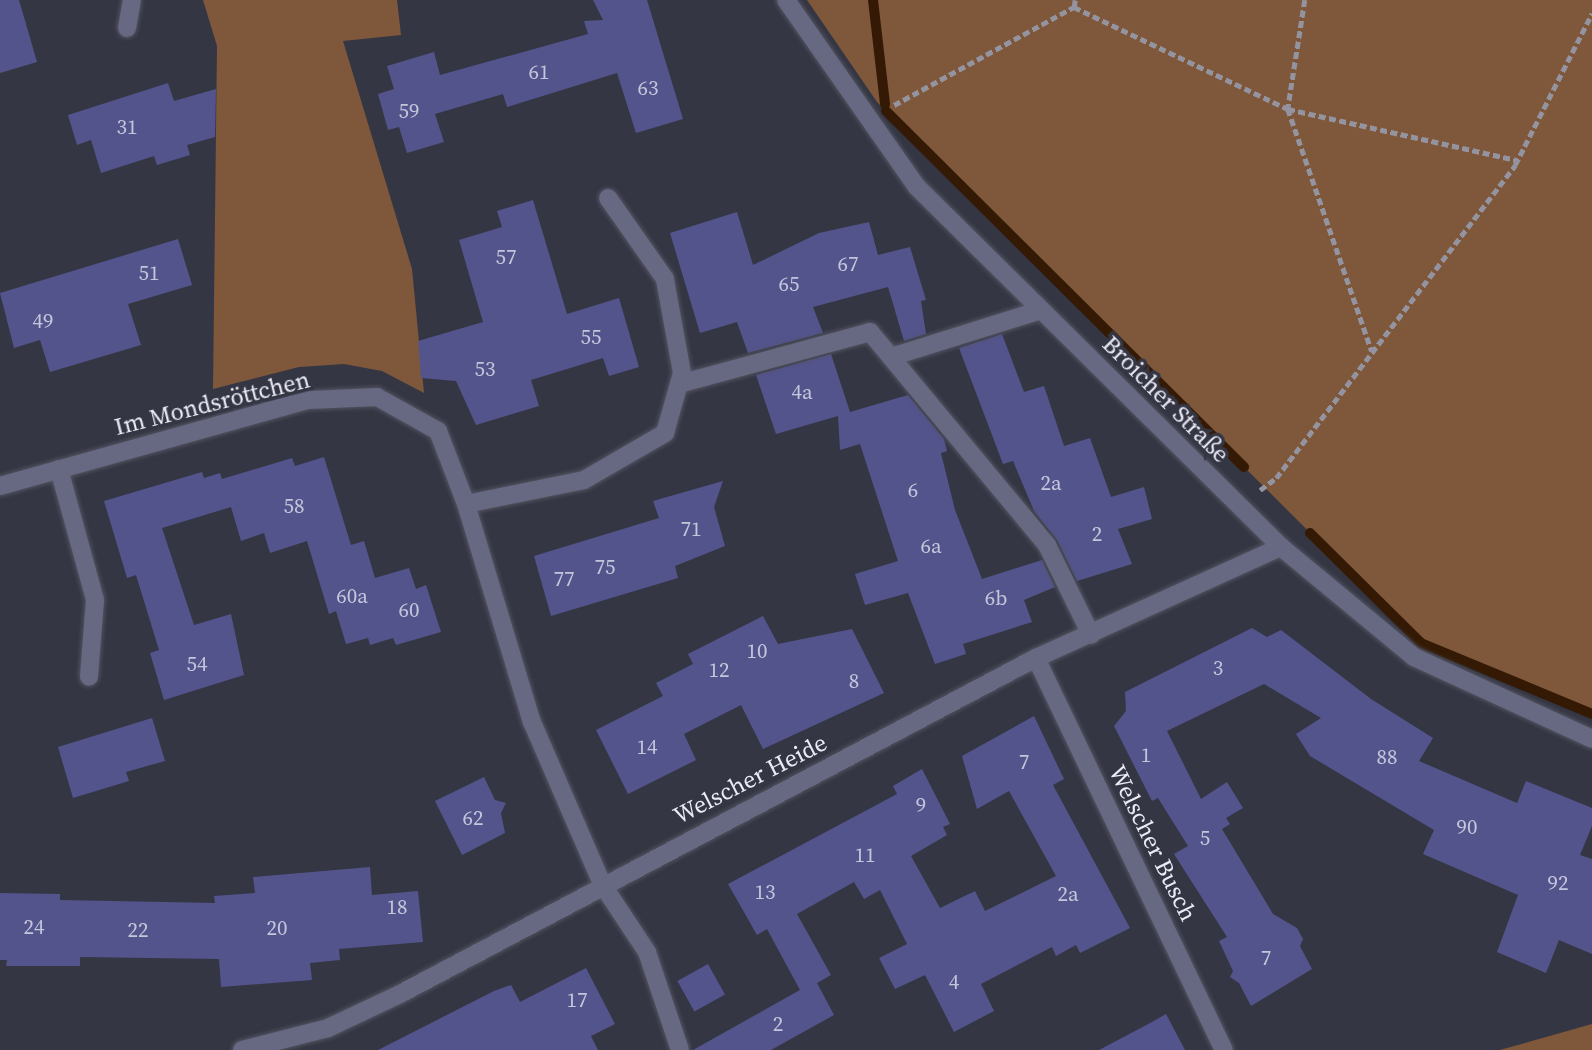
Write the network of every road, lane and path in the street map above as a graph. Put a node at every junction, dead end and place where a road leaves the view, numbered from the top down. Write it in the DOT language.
graph roads {
  1 [pos="132,0"];
  2 [pos="786,0"];
  3 [pos="1075,0"];
  4 [pos="1305,0"];
  5 [pos="1074,7"];
  6 [pos="1592,13"];
  7 [pos="127,28"];
  8 [pos="1288,109"];
  9 [pos="869,119"];
  10 [pos="1517,160"];
  11 [pos="608,198"];
  12 [pos="1041,310"];
  13 [pos="1372,352"];
  14 [pos="891,357"];
  15 [pos="679,384"];
  16 [pos="59,469"];
  17 [pos="0,486"];
  18 [pos="466,504"];
  19 [pos="1239,507"];
  20 [pos="1281,547"];
  21 [pos="1091,635"];
  22 [pos="1036,658"];
  23 [pos="89,677"];
  24 [pos="1592,739"];
  25 [pos="602,884"];
  26 [pos="242,1050"];
  27 [pos="680,1050"];
  28 [pos="1224,1050"];
  1 -- 7 [label="street"];
  2 -- 9 [label="street, Broicher Straße"];
  3 -- 5 [label="path"];
  4 -- 8 [label="path"];
  5 -- 8 [label="path"];
  5 -- 9 [label="path"];
  6 -- 10 [label="path"];
  8 -- 10 [label="path"];
  8 -- 13 [label="path"];
  9 -- 12 [label="street, Broicher Straße"];
  10 -- 13 [label="path"];
  11 -- 15 [label="street"];
  12 -- 14 [label="street"];
  12 -- 19 [label="street, Broicher Straße"];
  13 -- 19 [label="path"];
  14 -- 15 [label="street"];
  14 -- 21 [label="street"];
  15 -- 18 [label="street"];
  16 -- 17 [label="street, Im Mondsröttchen"];
  16 -- 18 [label="street, Im Mondsröttchen"];
  16 -- 23 [label="street"];
  18 -- 25 [label="street, Im Mondsröttchen"];
  19 -- 20 [label="street, Broicher Straße"];
  20 -- 21 [label="street, Welscher Heide"];
  20 -- 24 [label="street, Broicher Straße"];
  21 -- 22 [label="street, Welscher Heide"];
  22 -- 25 [label="street, Welscher Heide"];
  22 -- 28 [label="street, Welscher Busch"];
  25 -- 26 [label="street, Welscher Heide"];
  25 -- 27 [label="street, Im Mondsröttchen"];
}
